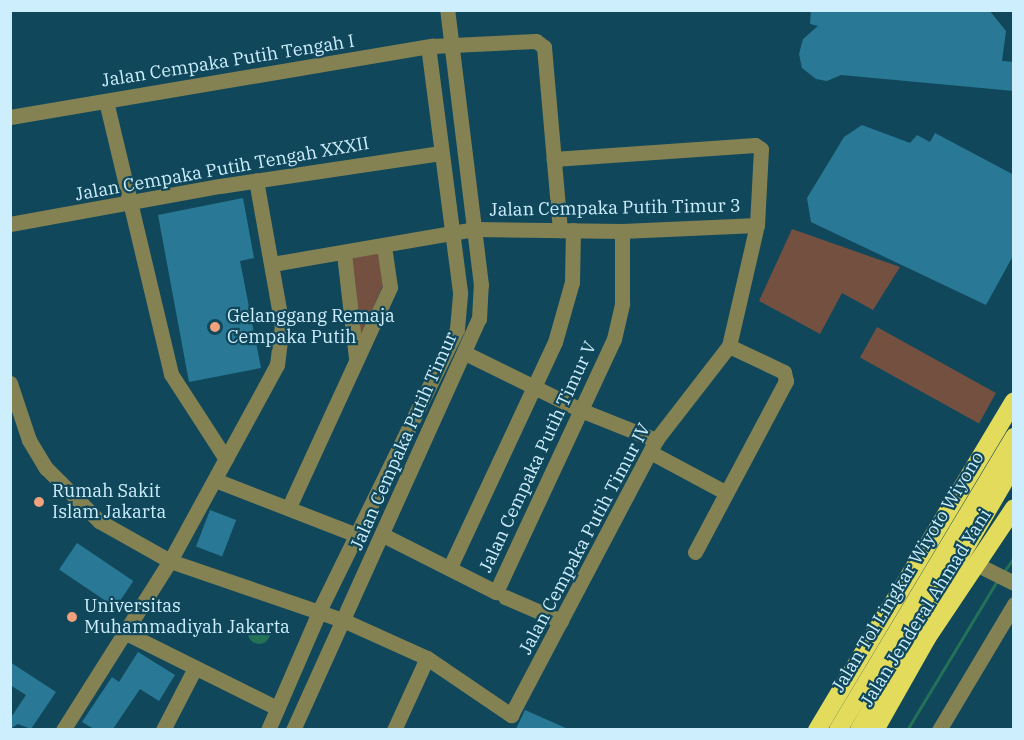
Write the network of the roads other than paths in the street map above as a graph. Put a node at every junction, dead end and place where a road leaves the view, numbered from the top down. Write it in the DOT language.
graph roads {
  1 [pos="447,10"];
  2 [pos="440,45"];
  3 [pos="106,101"];
  4 [pos="10,117"];
  5 [pos="441,153"];
  6 [pos="553,159"];
  7 [pos="256,180"];
  8 [pos="131,204"];
  9 [pos="10,224"];
  10 [pos="757,225"];
  11 [pos="567,230"];
  12 [pos="462,231"];
  13 [pos="622,231"];
  14 [pos="384,246"];
  15 [pos="344,254"];
  16 [pos="272,264"];
  17 [pos="729,346"];
  18 [pos="467,354"];
  19 [pos="356,359"];
  20 [pos="10,383"];
  21 [pos="532,384"];
  22 [pos="1014,401"];
  23 [pos="583,411"];
  24 [pos="1014,437"];
  25 [pos="653,446"];
  26 [pos="226,459"];
  27 [pos="1014,465"];
  28 [pos="215,480"];
  29 [pos="725,492"];
  30 [pos="289,507"];
  31 [pos="1014,508"];
  32 [pos="357,535"];
  33 [pos="382,535"];
  34 [pos="694,552"];
  35 [pos="170,561"];
  36 [pos="980,566"];
  37 [pos="450,567"];
  38 [pos="1014,583"];
  39 [pos="501,594"];
  40 [pos="1014,604"];
  41 [pos="322,613"];
  42 [pos="343,621"];
  43 [pos="561,621"];
  44 [pos="937,627"];
  45 [pos="126,633"];
  46 [pos="427,658"];
  47 [pos="195,668"];
  48 [pos="278,708"];
  49 [pos="816,724"];
  50 [pos="63,729"];
  51 [pos="163,729"];
  52 [pos="268,729"];
  53 [pos="293,729"];
  54 [pos="394,729"];
  55 [pos="838,729"];
  56 [pos="859,729"];
  57 [pos="875,729"];
  58 [pos="890,729"];
  59 [pos="939,729"];
  1 -- 2 [label="street, Jalan Cempaka Putih Timur"];
  2 -- 3 [label="street, Jalan Cempaka Putih Tengah I"];
  2 -- 5 [label="street"];
  2 -- 6 [label="street, Jalan Cempaka Putih Tengah I"];
  2 -- 12 [label="street, Jalan Cempaka Putih Timur"];
  3 -- 4 [label="street, Jalan Cempaka Putih Tengah I"];
  3 -- 8 [label="street"];
  5 -- 7 [label="street, Jalan Cempaka Putih Tengah XXXII"];
  5 -- 12 [label="street"];
  6 -- 10 [label="street, Jalan Cempaka Putih Timur IV"];
  6 -- 11 [label="street"];
  7 -- 8 [label="street, Jalan Cempaka Putih Tengah XXXII"];
  7 -- 16 [label="street"];
  8 -- 9 [label="street, Jalan Cempaka Putih Tengah XXXII"];
  8 -- 26 [label="street"];
  10 -- 13 [label="street, Jalan Cempaka Putih Timur 3"];
  10 -- 17 [label="street, Jalan Cempaka Putih Timur IV"];
  11 -- 12 [label="street, Jalan Cempaka Putih Timur 3"];
  11 -- 13 [label="street, Jalan Cempaka Putih Timur 3"];
  11 -- 21 [label="street"];
  12 -- 14 [label="street, Jalan Cempaka Putih Timur 3"];
  12 -- 18 [label="street, Jalan Cempaka Putih Timur"];
  12 -- 32 [label="street"];
  13 -- 23 [label="street, Jalan Cempaka Putih Timur V"];
  14 -- 15 [label="street, Jalan Cempaka Putih Timur 3"];
  14 -- 19 [label="street"];
  15 -- 16 [label="street, Jalan Cempaka Putih Timur 3"];
  15 -- 19 [label="street"];
  16 -- 26 [label="street"];
  17 -- 25 [label="street, Jalan Cempaka Putih Timur IV"];
  17 -- 29 [label="street"];
  18 -- 21 [label="street"];
  18 -- 33 [label="street, Jalan Cempaka Putih Timur"];
  19 -- 30 [label="street"];
  20 -- 35 [label="street"];
  21 -- 23 [label="street"];
  21 -- 37 [label="street"];
  22 -- 49 [label="highway, Jalan Jenderal Ahmad Yani"];
  23 -- 25 [label="street"];
  23 -- 39 [label="street, Jalan Cempaka Putih Timur V"];
  24 -- 55 [label="highway, Jalan Tol Lingkar Wiyoto Wiyono"];
  25 -- 29 [label="street"];
  25 -- 43 [label="street, Jalan Cempaka Putih Timur IV"];
  26 -- 28 [label="street"];
  27 -- 56 [label="highway, Jalan Tol Lingkar Wiyoto Wiyono"];
  28 -- 30 [label="street"];
  28 -- 35 [label="street"];
  29 -- 34 [label="street"];
  30 -- 32 [label="street"];
  31 -- 36 [label="highway, Jalan Jenderal Ahmad Yani"];
  32 -- 41 [label="street"];
  33 -- 37 [label="street"];
  33 -- 42 [label="street, Jalan Cempaka Putih Timur"];
  35 -- 41 [label="street"];
  35 -- 45 [label="street"];
  36 -- 38 [label="street"];
  36 -- 44 [label="highway, Jalan Jenderal Ahmad Yani"];
  37 -- 39 [label="street"];
  39 -- 43 [label="street"];
  40 -- 59 [label="street"];
  41 -- 42 [label="street"];
  41 -- 48 [label="street"];
  42 -- 46 [label="street"];
  42 -- 53 [label="street, Jalan Cempaka Putih Timur"];
  43 -- 46 [label="street, Jalan Cempaka Putih Timur IV"];
  44 -- 57 [label="highway, Jalan Jenderal Ahmad Yani"];
  44 -- 58 [label="highway"];
  45 -- 47 [label="street"];
  45 -- 50 [label="street"];
  46 -- 54 [label="street"];
  47 -- 48 [label="street"];
  47 -- 51 [label="street"];
  48 -- 52 [label="street"];
}
